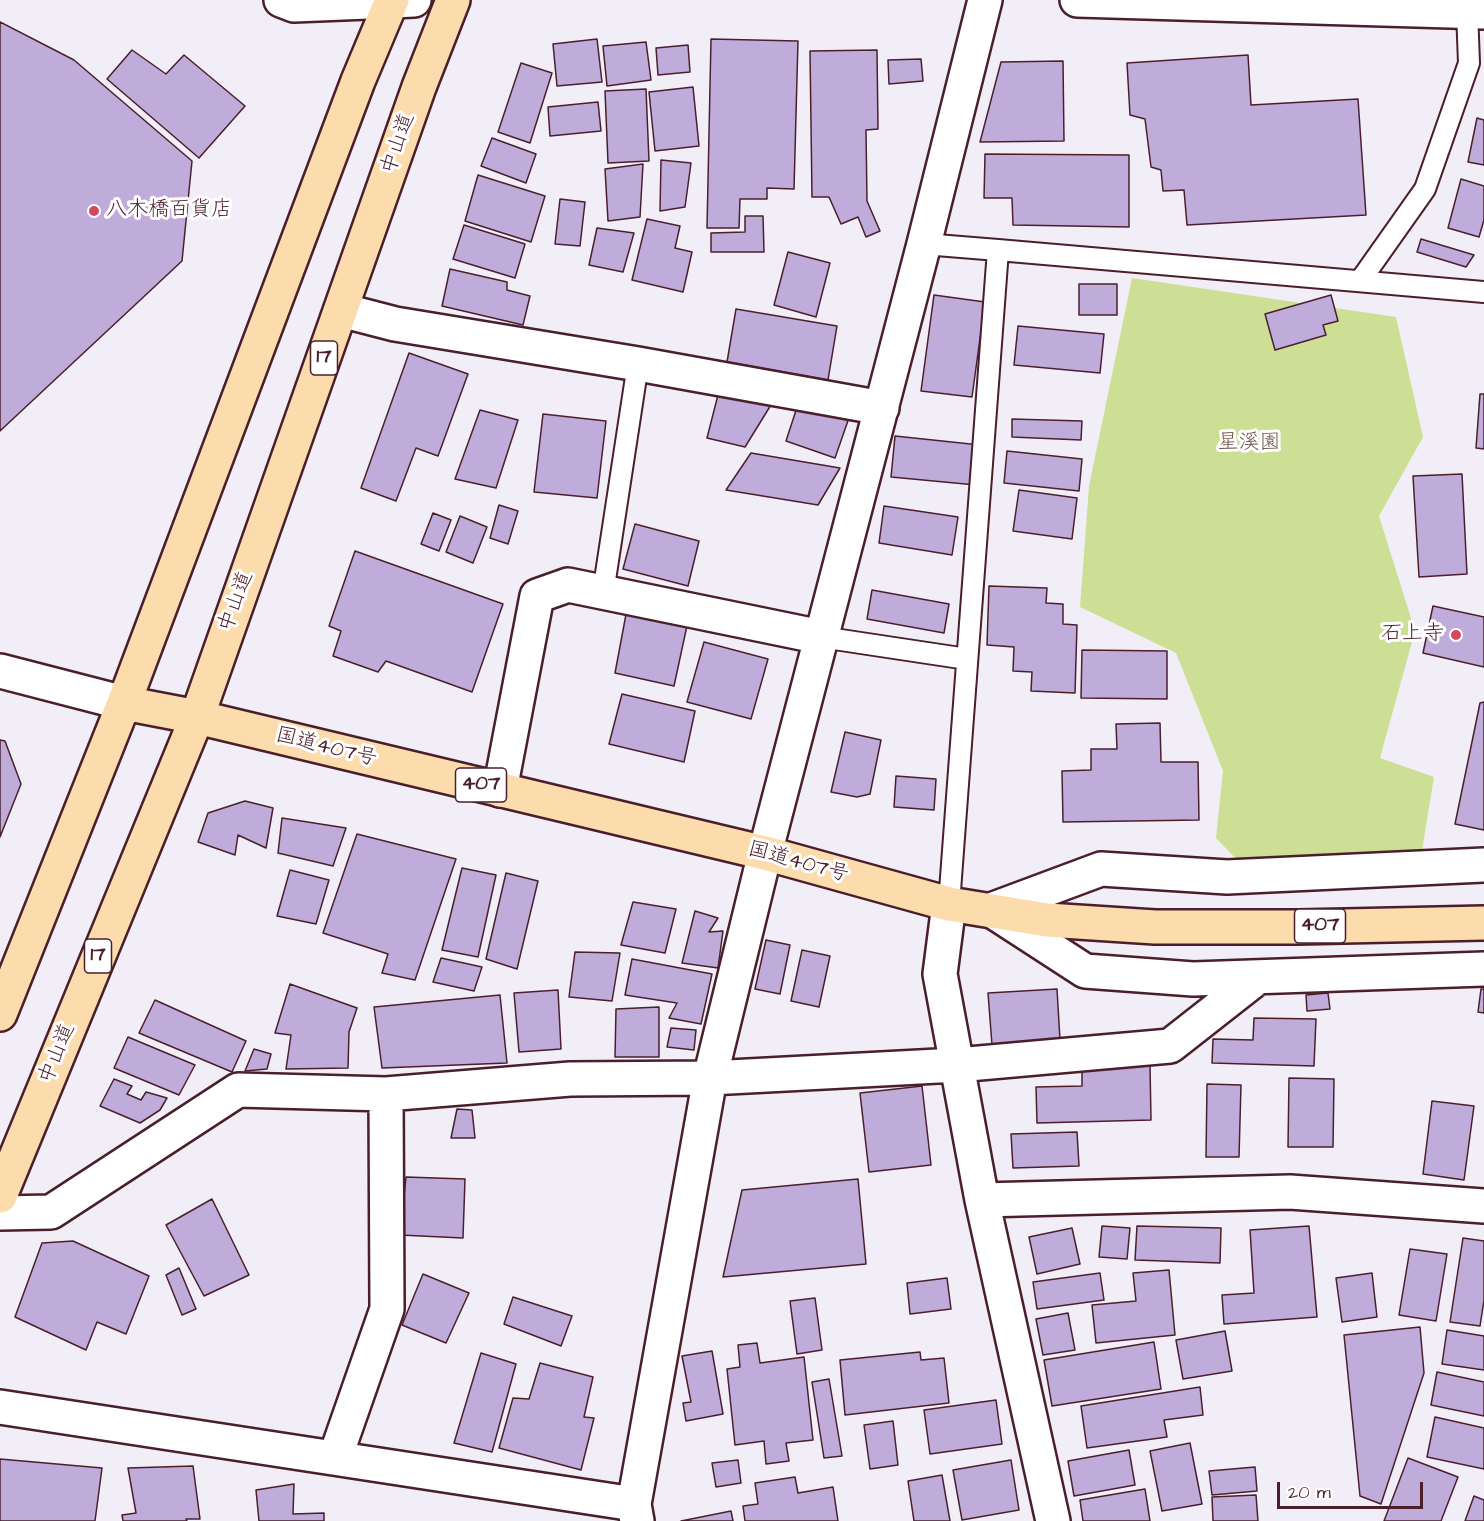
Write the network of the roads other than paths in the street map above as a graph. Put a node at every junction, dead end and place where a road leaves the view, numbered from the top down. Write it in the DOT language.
graph roads {
  1 [pos="281,0"];
  2 [pos="399,0"];
  3 [pos="453,0"];
  4 [pos="985,0"];
  5 [pos="1077,0"];
  6 [pos="1421,5"];
  7 [pos="1475,11"];
  8 [pos="924,244"];
  9 [pos="998,250"];
  10 [pos="1360,281"];
  11 [pos="1484,292"];
  12 [pos="341,310"];
  13 [pos="638,364"];
  14 [pos="882,408"];
  15 [pos="603,593"];
  16 [pos="821,637"];
  17 [pos="967,659"];
  18 [pos="0,671"];
  19 [pos="124,703"];
  20 [pos="197,717"];
  21 [pos="500,790"];
  22 [pos="765,853"];
  23 [pos="1484,865"];
  24 [pos="949,904"];
  25 [pos="991,910"];
  26 [pos="1484,923"];
  27 [pos="1484,969"];
  28 [pos="1258,977"];
  29 [pos="0,1014"];
  30 [pos="957,1065"];
  31 [pos="710,1078"];
  32 [pos="386,1094"];
  33 [pos="0,1196"];
  34 [pos="982,1200"];
  35 [pos="1484,1206"];
  36 [pos="0,1213"];
  37 [pos="0,1407"];
  38 [pos="335,1458"];
  39 [pos="636,1512"];
  40 [pos="1053,1521"];
  1 -- 2 [label="street"];
  2 -- 19 [label="highway"];
  3 -- 12 [label="highway, 中山道 / 17"];
  4 -- 8 [label="street"];
  5 -- 6 [label="street"];
  6 -- 7 [label="street"];
  7 -- 10 [label="lane"];
  8 -- 9 [label="lane"];
  8 -- 14 [label="street"];
  9 -- 10 [label="lane"];
  9 -- 17 [label="lane"];
  10 -- 11 [label="lane"];
  12 -- 13 [label="street"];
  12 -- 20 [label="highway, 中山道 / 17"];
  13 -- 14 [label="street"];
  13 -- 15 [label="lane"];
  14 -- 16 [label="street"];
  15 -- 16 [label="street"];
  15 -- 21 [label="street"];
  16 -- 17 [label="lane"];
  16 -- 22 [label="street"];
  17 -- 24 [label="lane"];
  18 -- 19 [label="street"];
  19 -- 20 [label="highway, 国道407号 / 407"];
  19 -- 29 [label="highway"];
  20 -- 21 [label="highway, 国道407号 / 407"];
  20 -- 33 [label="highway, 中山道 / 17"];
  21 -- 22 [label="highway, 国道407号 / 407"];
  22 -- 24 [label="highway, 国道407号 / 407"];
  22 -- 31 [label="street"];
  23 -- 25 [label="street"];
  24 -- 25 [label="highway, 国道407号 / 407"];
  24 -- 30 [label="street"];
  25 -- 26 [label="highway, 国道407号 / 407"];
  25 -- 28 [label="street"];
  27 -- 28 [label="street"];
  28 -- 30 [label="street"];
  30 -- 31 [label="street"];
  30 -- 34 [label="street"];
  31 -- 32 [label="street"];
  31 -- 39 [label="street"];
  32 -- 36 [label="street"];
  32 -- 38 [label="street"];
  34 -- 35 [label="street"];
  34 -- 40 [label="street"];
  37 -- 38 [label="street"];
  38 -- 39 [label="street"];
}
